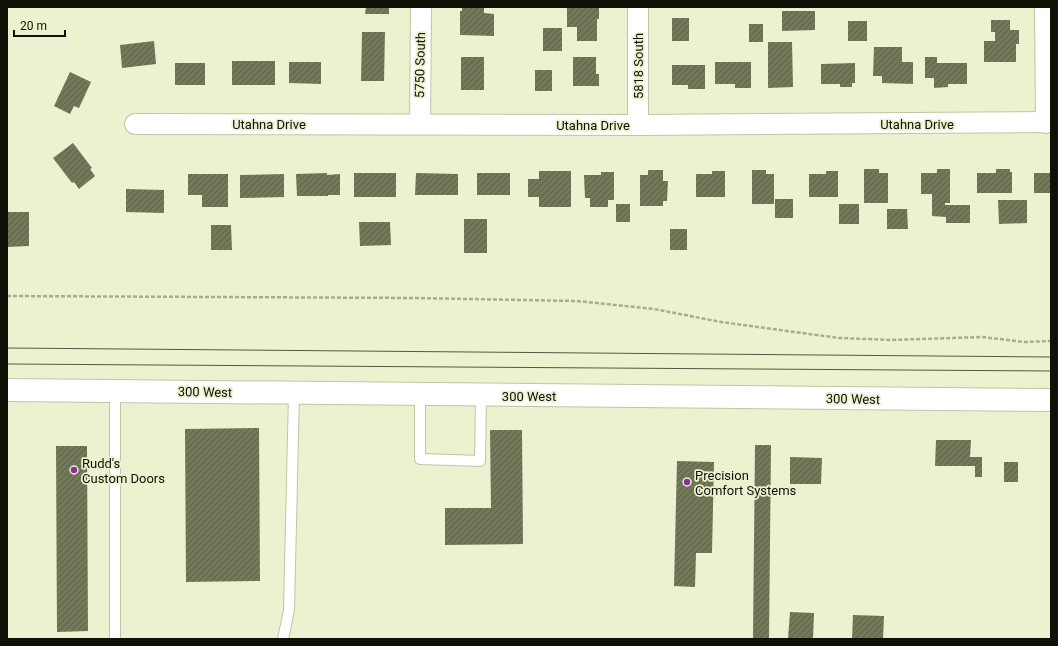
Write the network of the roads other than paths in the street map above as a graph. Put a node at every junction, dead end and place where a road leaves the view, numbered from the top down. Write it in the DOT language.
graph roads {
  1 [pos="421,7"];
  2 [pos="638,7"];
  3 [pos="1046,7"];
  4 [pos="1048,123"];
  5 [pos="134,124"];
  6 [pos="420,124"];
  7 [pos="638,125"];
  8 [pos="7,390"];
  9 [pos="115,391"];
  10 [pos="294,393"];
  11 [pos="420,394"];
  12 [pos="481,395"];
  13 [pos="1051,400"];
  14 [pos="115,638"];
  15 [pos="283,639"];
  1 -- 6 [label="street, 5750 South"];
  2 -- 7 [label="street, 5818 South"];
  3 -- 4 [label="street"];
  4 -- 7 [label="street, Utahna Drive"];
  5 -- 6 [label="street, Utahna Drive"];
  6 -- 7 [label="street, Utahna Drive"];
  8 -- 9 [label="street, 300 West"];
  9 -- 10 [label="street, 300 West"];
  9 -- 14 [label="lane"];
  10 -- 11 [label="street, 300 West"];
  10 -- 15 [label="lane"];
  11 -- 12 [label="street, 300 West"];
  11 -- 12 [label="lane"];
  12 -- 13 [label="street, 300 West"];
}
